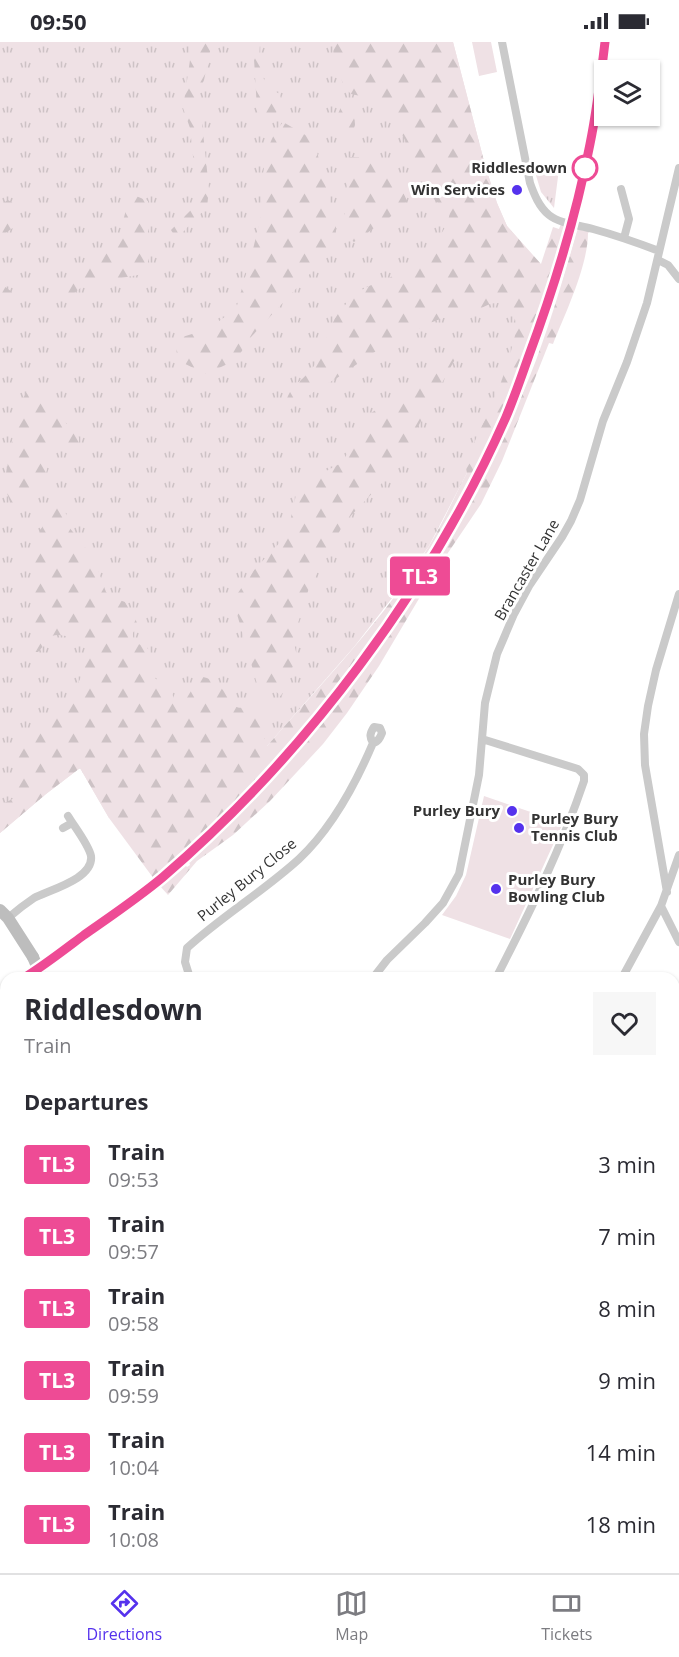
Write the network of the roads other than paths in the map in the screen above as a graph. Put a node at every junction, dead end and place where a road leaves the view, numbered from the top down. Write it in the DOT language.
graph roads {
  1 [pos="502,42"];
  2 [pos="679,168"];
  3 [pos="621,189"];
  4 [pos="624,238"];
  5 [pos="658,256"];
  6 [pos="679,279"];
  7 [pos="679,594"];
  8 [pos="482,739"];
  9 [pos="373,743"];
  10 [pos="68,822"];
  11 [pos="679,855"];
  12 [pos="667,892"];
  13 [pos="661,906"];
  14 [pos="4,914"];
  15 [pos="679,942"];
  16 [pos="39,972"];
  17 [pos="188,972"];
  18 [pos="378,972"];
  19 [pos="499,972"];
  20 [pos="625,972"];
  1 -- 4 [label="street"];
  2 -- 5 [label="street, Brancaster Lane"];
  3 -- 4 [label="street"];
  4 -- 5 [label="street"];
  5 -- 6 [label="street"];
  5 -- 8 [label="street, Brancaster Lane"];
  7 -- 12 [label="street"];
  8 -- 18 [label="street, Brancaster Lane"];
  8 -- 19 [label="street"];
  9 -- 17 [label="street, Purley Bury Close"];
  10 -- 14 [label="street"];
  11 -- 12 [label="street"];
  12 -- 13 [label="street"];
  13 -- 15 [label="street"];
  13 -- 20 [label="street"];
  14 -- 16 [label="street, bridge"];
}
